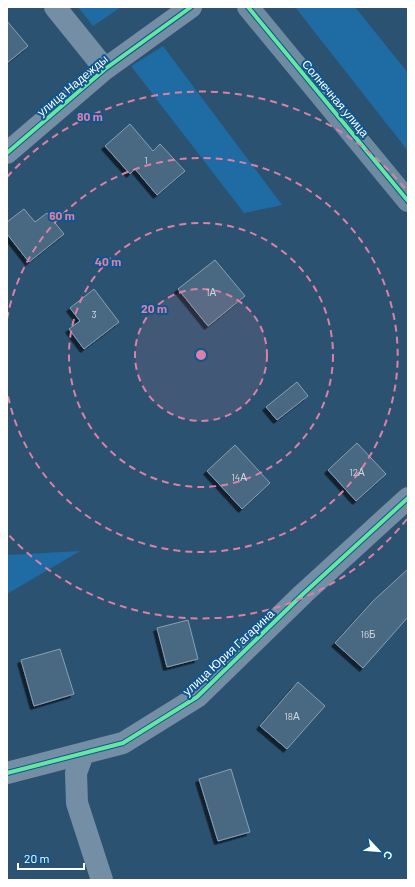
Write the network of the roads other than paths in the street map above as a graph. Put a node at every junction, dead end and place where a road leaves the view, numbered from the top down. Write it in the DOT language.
graph roads {
  1 [pos="55,7"];
  2 [pos="191,7"];
  3 [pos="248,7"];
  4 [pos="105,69"];
  5 [pos="7,153"];
  6 [pos="408,201"];
  7 [pos="408,498"];
  8 [pos="83,754"];
  9 [pos="7,773"];
  10 [pos="102,880"];
  1 -- 4 [label="street"];
  2 -- 4 [label="street, улица Надежды"];
  3 -- 6 [label="street, Солнечная улица"];
  4 -- 5 [label="street, улица Надежды"];
  7 -- 8 [label="street, улица Юрия Гагарина"];
  8 -- 9 [label="street, улица Юрия Гагарина"];
  8 -- 10 [label="street"];
}
